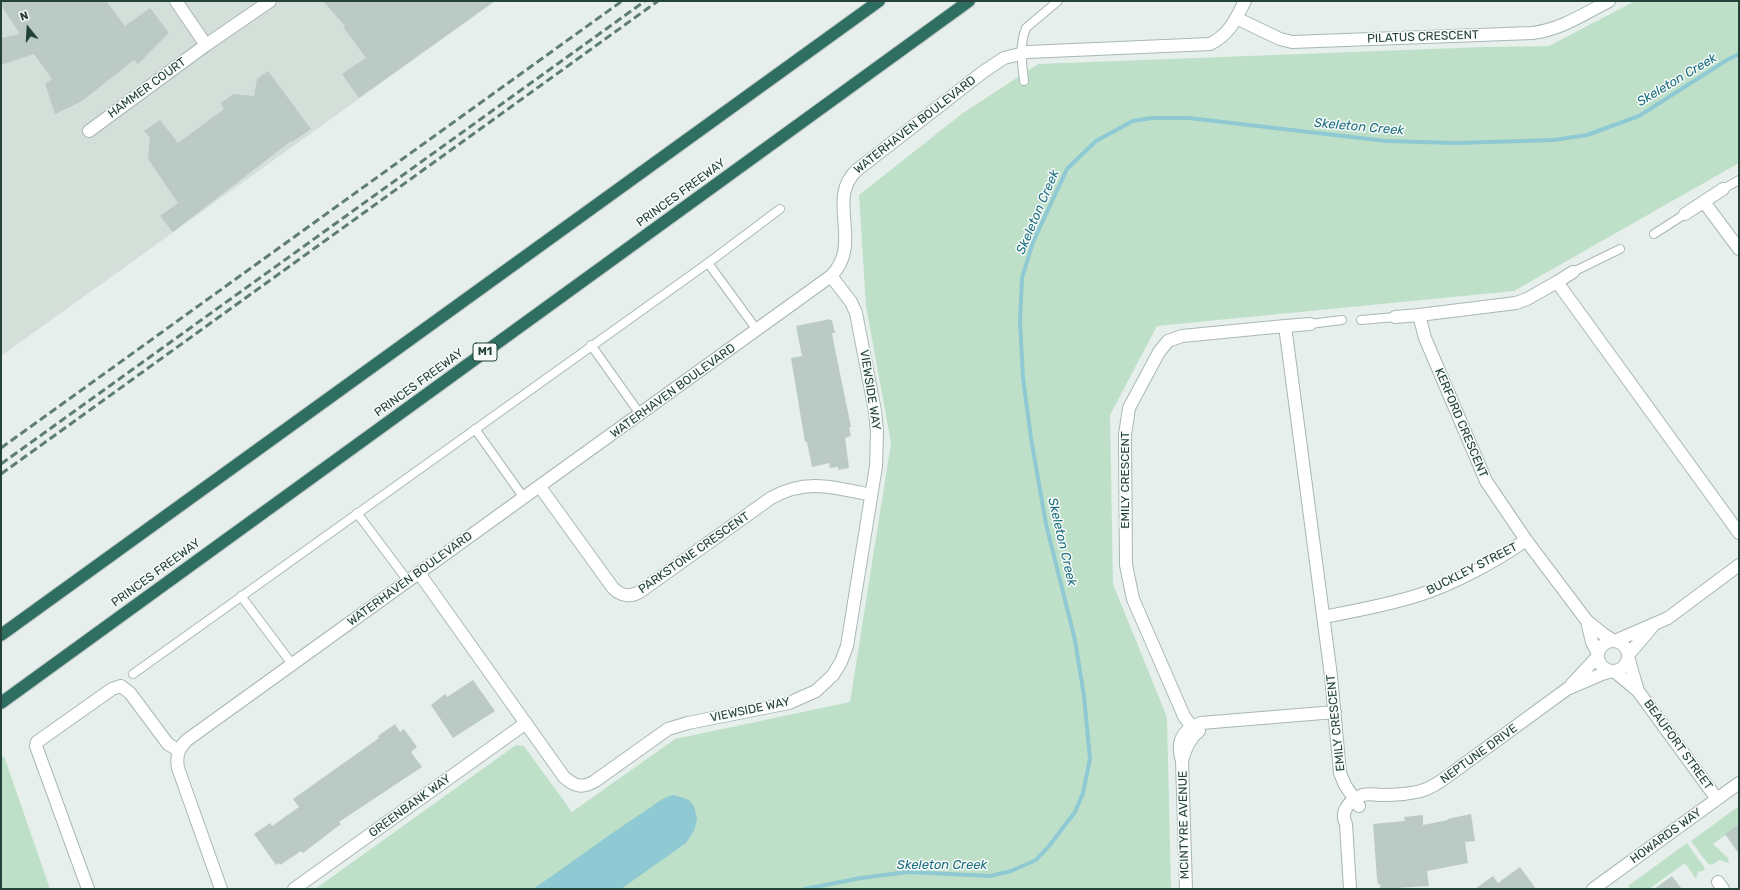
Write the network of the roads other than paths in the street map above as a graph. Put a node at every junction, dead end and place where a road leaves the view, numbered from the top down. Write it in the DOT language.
graph roads {
  1 [pos="176,1"];
  2 [pos="270,1"];
  3 [pos="879,1"];
  4 [pos="969,1"];
  5 [pos="1058,1"];
  6 [pos="1244,1"];
  7 [pos="1609,1"];
  8 [pos="1236,18"];
  9 [pos="206,45"];
  10 [pos="1022,52"];
  11 [pos="1024,81"];
  12 [pos="89,131"];
  13 [pos="1739,180"];
  14 [pos="1724,189"];
  15 [pos="1704,202"];
  16 [pos="780,209"];
  17 [pos="1685,214"];
  18 [pos="1654,234"];
  19 [pos="1620,249"];
  20 [pos="1739,249"];
  21 [pos="708,262"];
  22 [pos="1573,272"];
  23 [pos="831,276"];
  24 [pos="1558,282"];
  25 [pos="1419,315"];
  26 [pos="1395,316"];
  27 [pos="1342,320"];
  28 [pos="1361,320"];
  29 [pos="1310,324"];
  30 [pos="1285,326"];
  31 [pos="757,330"];
  32 [pos="590,345"];
  33 [pos="640,414"];
  34 [pos="475,429"];
  35 [pos="540,487"];
  36 [pos="871,495"];
  37 [pos="524,498"];
  38 [pos="357,513"];
  39 [pos="1739,533"];
  40 [pos="1526,540"];
  41 [pos="1739,565"];
  42 [pos="418,573"];
  43 [pos="408,581"];
  44 [pos="241,596"];
  45 [pos="1323,617"];
  46 [pos="1587,621"];
  47 [pos="1655,625"];
  48 [pos="1,635"];
  49 [pos="1614,641"];
  50 [pos="1598,655"];
  51 [pos="1628,656"];
  52 [pos="292,664"];
  53 [pos="1614,671"];
  54 [pos="133,674"];
  55 [pos="1567,689"];
  56 [pos="1638,691"];
  57 [pos="1,703"];
  58 [pos="1335,712"];
  59 [pos="526,723"];
  60 [pos="1194,730"];
  61 [pos="178,750"];
  62 [pos="1739,783"];
  63 [pos="1717,799"];
  64 [pos="1356,803"];
  65 [pos="88,889"];
  66 [pos="221,889"];
  67 [pos="294,889"];
  68 [pos="1186,889"];
  69 [pos="1350,889"];
  70 [pos="1593,889"];
  1 -- 9 [label="street"];
  2 -- 9 [label="street, HAMMER COURT"];
  3 -- 48 [label="highway"];
  4 -- 57 [label="highway, PRINCES FREEWAY / M1"];
  5 -- 10 [label="lane"];
  6 -- 8 [label="street, WATERHAVEN BOULEVARD"];
  7 -- 8 [label="street, PILATUS CRESCENT"];
  8 -- 10 [label="street, WATERHAVEN BOULEVARD"];
  9 -- 12 [label="street, HAMMER COURT"];
  10 -- 11 [label="lane"];
  10 -- 23 [label="street, WATERHAVEN BOULEVARD"];
  13 -- 14 [label="lane"];
  14 -- 15 [label="street"];
  15 -- 17 [label="street"];
  15 -- 20 [label="street"];
  16 -- 21 [label="lane"];
  17 -- 18 [label="lane"];
  19 -- 22 [label="lane"];
  21 -- 31 [label="lane"];
  21 -- 32 [label="lane"];
  22 -- 24 [label="street"];
  23 -- 31 [label="street, WATERHAVEN BOULEVARD"];
  23 -- 36 [label="street, VIEWSIDE WAY"];
  24 -- 25 [label="street"];
  24 -- 39 [label="street"];
  25 -- 26 [label="street"];
  25 -- 40 [label="street, KERFORD CRESCENT"];
  26 -- 28 [label="lane"];
  27 -- 29 [label="lane, EMILY CRESCENT"];
  29 -- 30 [label="street, EMILY CRESCENT"];
  30 -- 45 [label="street, EMILY CRESCENT"];
  30 -- 60 [label="street, EMILY CRESCENT"];
  31 -- 33 [label="street, WATERHAVEN BOULEVARD"];
  32 -- 33 [label="lane"];
  32 -- 34 [label="lane"];
  33 -- 35 [label="street, WATERHAVEN BOULEVARD"];
  34 -- 37 [label="lane"];
  34 -- 38 [label="lane"];
  35 -- 36 [label="street, PARKSTONE CRESCENT"];
  35 -- 37 [label="street, WATERHAVEN BOULEVARD"];
  36 -- 59 [label="street, VIEWSIDE WAY"];
  37 -- 42 [label="street, WATERHAVEN BOULEVARD"];
  38 -- 43 [label="lane"];
  38 -- 44 [label="lane"];
  40 -- 45 [label="street, BUCKLEY STREET"];
  40 -- 46 [label="street, KERFORD CRESCENT"];
  41 -- 47 [label="street"];
  42 -- 43 [label="street, WATERHAVEN BOULEVARD"];
  42 -- 59 [label="street, VIEWSIDE WAY"];
  43 -- 52 [label="street, WATERHAVEN BOULEVARD"];
  44 -- 52 [label="lane"];
  44 -- 54 [label="lane"];
  45 -- 58 [label="street, EMILY CRESCENT"];
  46 -- 49 [label="street, KERFORD CRESCENT"];
  46 -- 50 [label="street, KERFORD CRESCENT"];
  47 -- 49 [label="street"];
  47 -- 51 [label="street"];
  49 -- 50 [label="street"];
  49 -- 51 [label="street"];
  50 -- 53 [label="street"];
  50 -- 55 [label="street, NEPTUNE DRIVE"];
  51 -- 53 [label="street"];
  51 -- 56 [label="street, BEAUFORT STREET"];
  52 -- 61 [label="street, WATERHAVEN BOULEVARD"];
  53 -- 55 [label="street, NEPTUNE DRIVE"];
  53 -- 56 [label="street, BEAUFORT STREET"];
  55 -- 64 [label="street, NEPTUNE DRIVE"];
  56 -- 63 [label="street, BEAUFORT STREET"];
  58 -- 60 [label="street, MCINTYRE AVENUE"];
  58 -- 64 [label="street, EMILY CRESCENT"];
  59 -- 67 [label="street, GREENBANK WAY"];
  60 -- 68 [label="street, MCINTYRE AVENUE"];
  61 -- 65 [label="street"];
  61 -- 66 [label="street"];
  62 -- 63 [label="street, HOWARDS WAY"];
  63 -- 70 [label="street, HOWARDS WAY"];
  64 -- 69 [label="street"];
}
